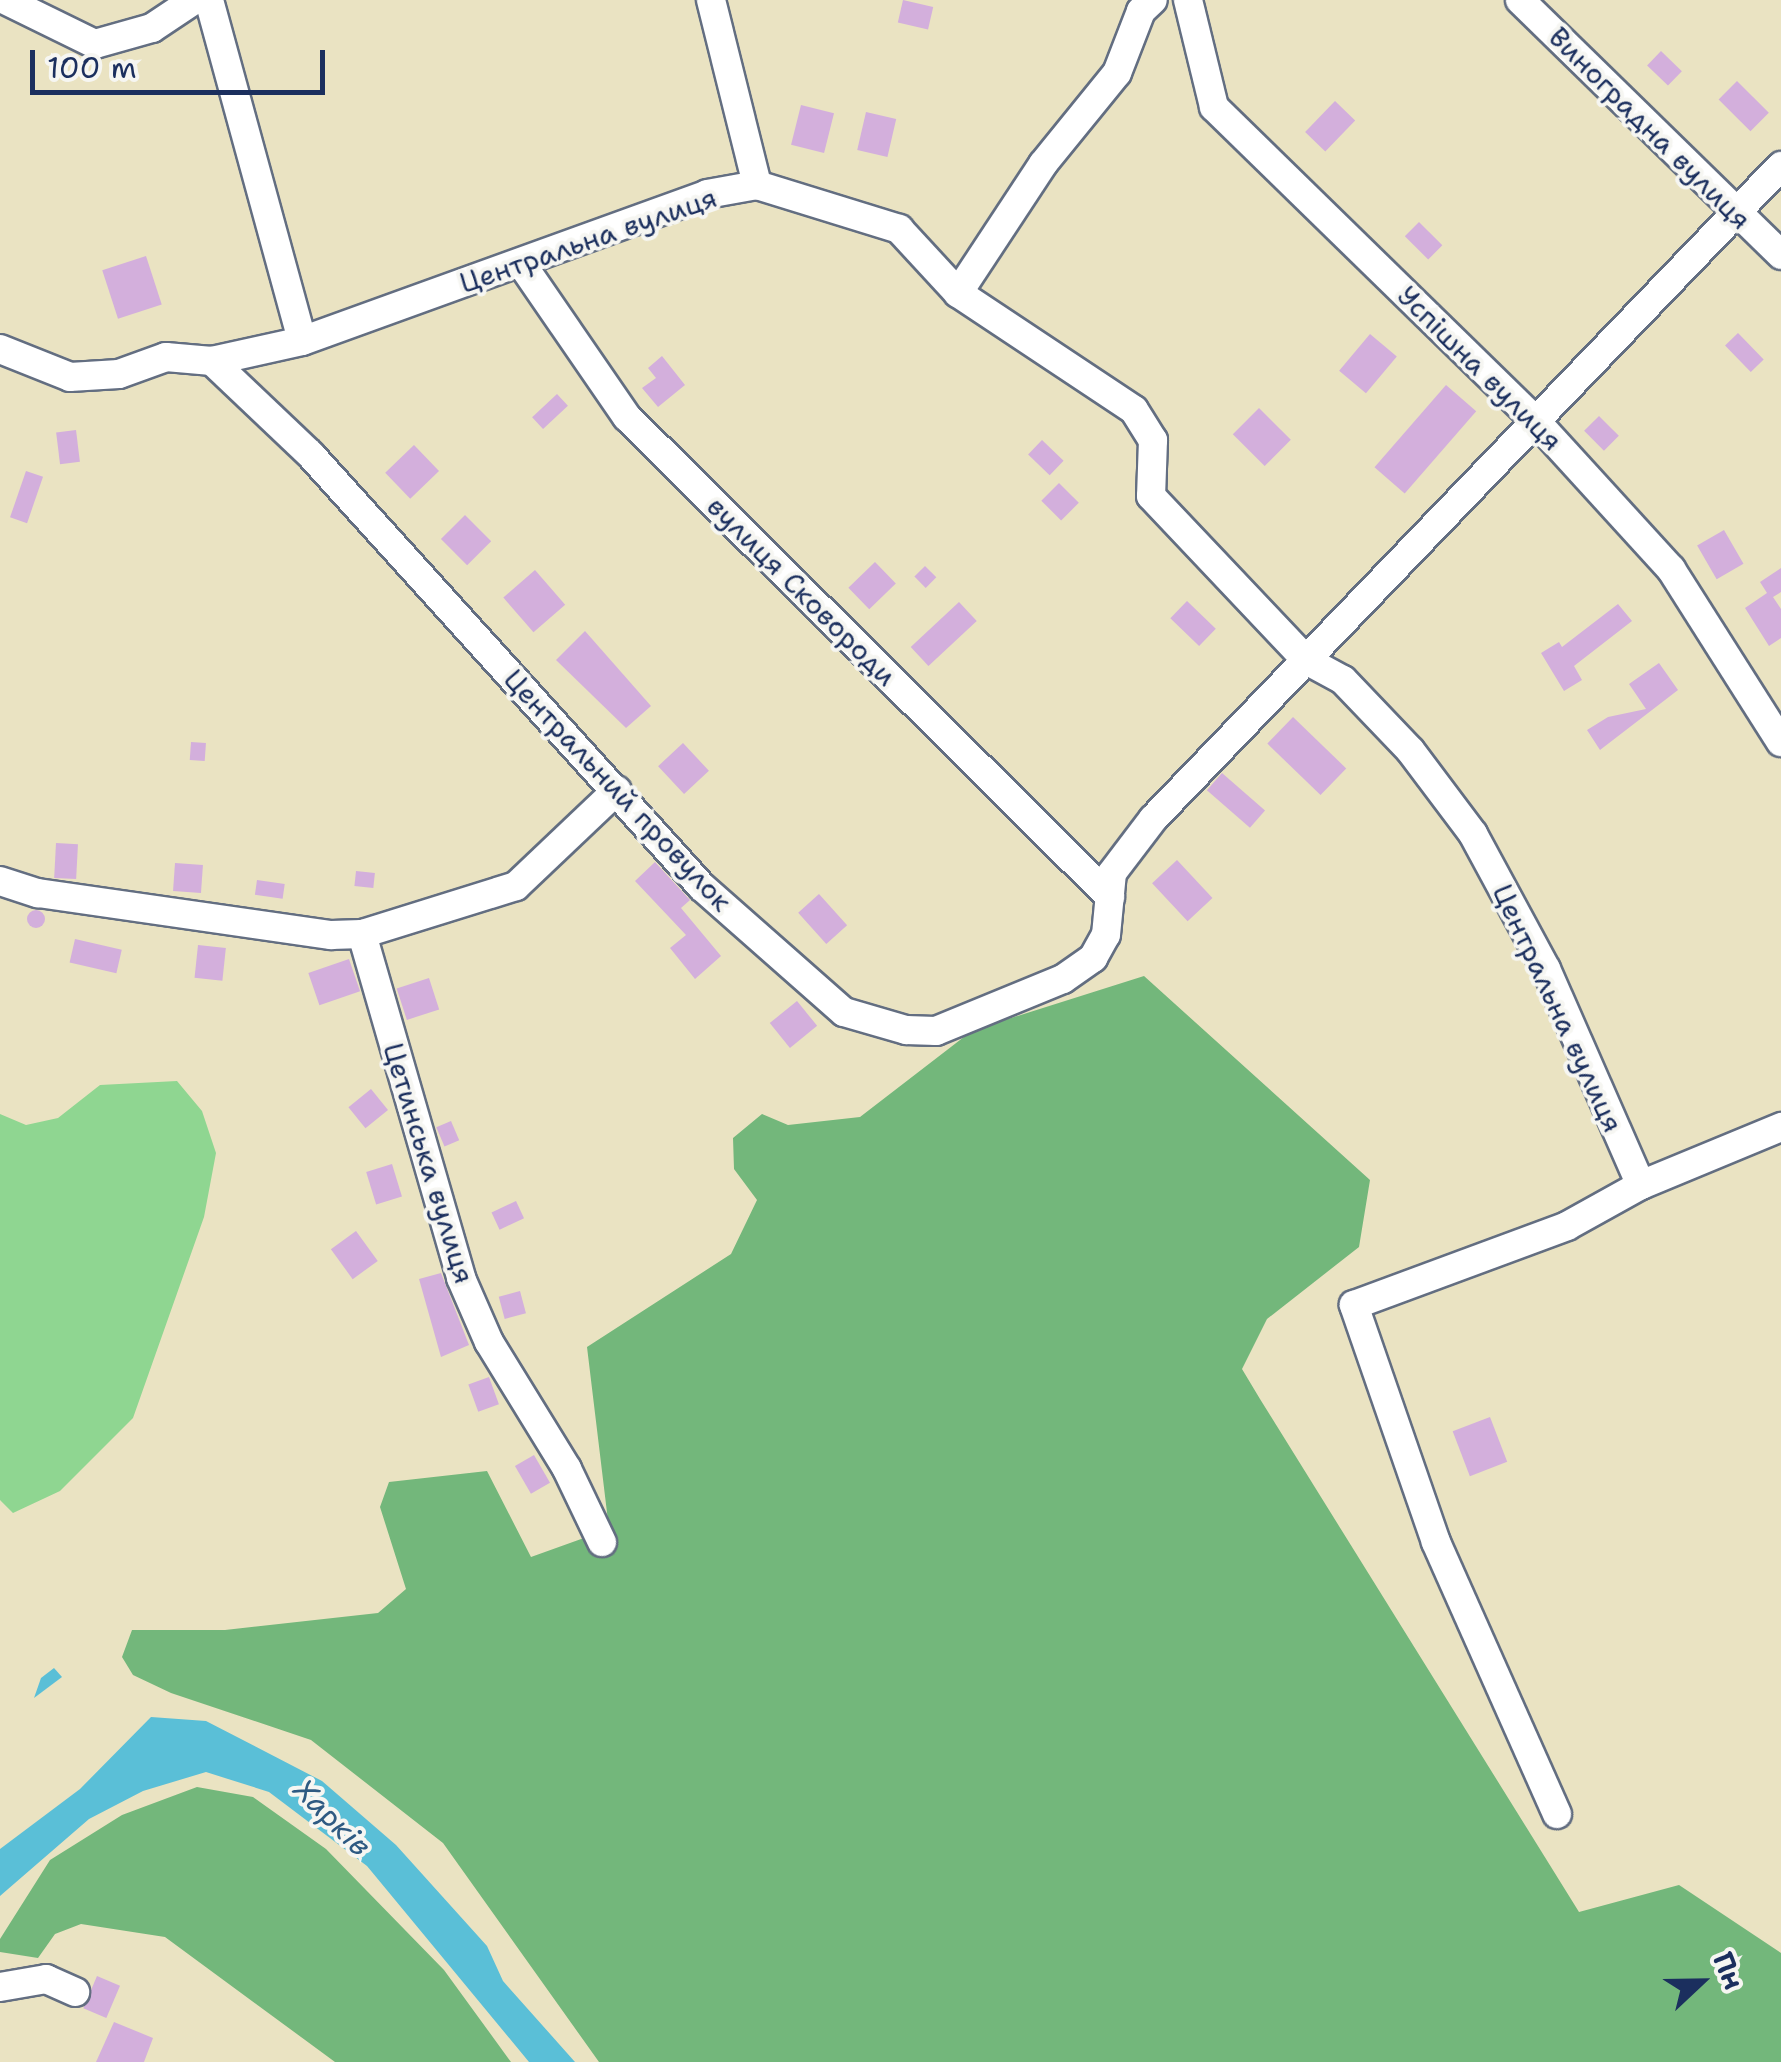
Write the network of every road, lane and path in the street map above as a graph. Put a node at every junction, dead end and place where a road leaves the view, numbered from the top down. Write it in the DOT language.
graph roads {
  1 [pos="6,0"];
  2 [pos="194,0"];
  3 [pos="210,0"];
  4 [pos="710,0"];
  5 [pos="1153,0"];
  6 [pos="1188,0"];
  7 [pos="1520,0"];
  8 [pos="1781,166"];
  9 [pos="756,185"];
  10 [pos="1736,216"];
  11 [pos="1781,255"];
  12 [pos="521,263"];
  13 [pos="958,293"];
  14 [pos="302,341"];
  15 [pos="0,349"];
  16 [pos="212,361"];
  17 [pos="1532,418"];
  18 [pos="1306,660"];
  19 [pos="1781,742"];
  20 [pos="617,790"];
  21 [pos="0,881"];
  22 [pos="1110,897"];
  23 [pos="362,934"];
  24 [pos="1781,1128"];
  25 [pos="1641,1185"];
  26 [pos="602,1542"];
  27 [pos="1556,1814"];
  28 [pos="0,1987"];
  29 [pos="76,1992"];
  1 -- 2 [label="street"];
  3 -- 14 [label="street"];
  4 -- 9 [label="street"];
  5 -- 13 [label="street"];
  6 -- 17 [label="street, Успішна вулиця"];
  7 -- 10 [label="street, Виноградна вулиця"];
  8 -- 10 [label="street, Центральний провулок"];
  9 -- 12 [label="street, Центральна вулиця"];
  9 -- 13 [label="street, Центральна вулиця"];
  10 -- 11 [label="street, Виноградна вулиця"];
  10 -- 17 [label="street, Центральний провулок"];
  12 -- 14 [label="street, Центральна вулиця"];
  12 -- 22 [label="street, вулиця Сковороди"];
  13 -- 18 [label="street, Центральна вулиця"];
  14 -- 16 [label="street, Центральна вулиця"];
  15 -- 16 [label="street, Центральна вулиця"];
  16 -- 20 [label="street, Центральний провулок"];
  17 -- 18 [label="street, Центральний провулок"];
  17 -- 19 [label="street, Успішна вулиця"];
  18 -- 22 [label="street, Центральний провулок"];
  18 -- 25 [label="street, Центральна вулиця"];
  20 -- 22 [label="street, Центральний провулок"];
  20 -- 23 [label="street"];
  21 -- 23 [label="street"];
  23 -- 26 [label="street, Цетинська вулиця"];
  24 -- 25 [label="street"];
  25 -- 27 [label="street"];
  28 -- 29 [label="street"];
}
